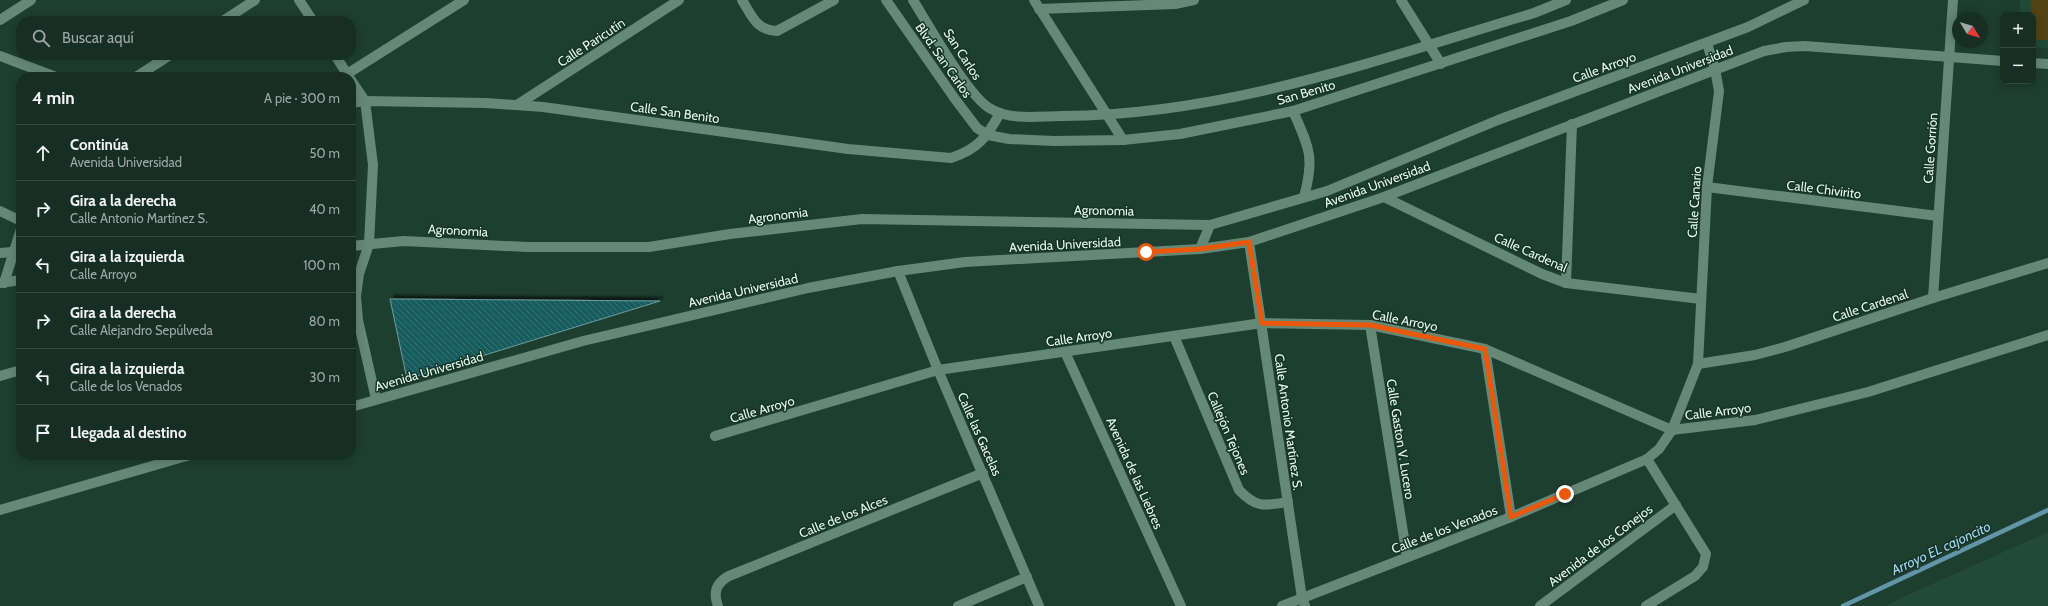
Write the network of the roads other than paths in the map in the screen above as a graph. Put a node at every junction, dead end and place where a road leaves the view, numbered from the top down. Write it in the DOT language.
graph roads {
  1 [pos="30,0"];
  2 [pos="255,0"];
  3 [pos="299,0"];
  4 [pos="464,0"];
  5 [pos="678,0"];
  6 [pos="742,0"];
  7 [pos="834,0"];
  8 [pos="886,0"];
  9 [pos="913,0"];
  10 [pos="1034,0"];
  11 [pos="1194,0"];
  12 [pos="1401,0"];
  13 [pos="1566,0"];
  14 [pos="1623,0"];
  15 [pos="1804,0"];
  16 [pos="1953,0"];
  17 [pos="1039,9"];
  18 [pos="231,16"];
  19 [pos="310,16"];
  20 [pos="0,20"];
  21 [pos="1707,43"];
  22 [pos="1429,44"];
  23 [pos="0,56"];
  24 [pos="1949,56"];
  25 [pos="162,60"];
  26 [pos="338,60"];
  27 [pos="2000,61"];
  28 [pos="2036,63"];
  29 [pos="1441,64"];
  30 [pos="2048,64"];
  31 [pos="1715,69"];
  32 [pos="43,72"];
  33 [pos="144,72"];
  34 [pos="346,72"];
  35 [pos="356,72"];
  36 [pos="356,88"];
  37 [pos="365,101"];
  38 [pos="356,102"];
  39 [pos="517,105"];
  40 [pos="1292,111"];
  41 [pos="1000,113"];
  42 [pos="1107,116"];
  43 [pos="1572,124"];
  44 [pos="985,134"];
  45 [pos="1123,140"];
  46 [pos="1707,187"];
  47 [pos="1304,197"];
  48 [pos="1384,197"];
  49 [pos="0,211"];
  50 [pos="1938,216"];
  51 [pos="16,219"];
  52 [pos="1210,225"];
  53 [pos="16,242"];
  54 [pos="1249,242"];
  55 [pos="369,244"];
  56 [pos="356,245"];
  57 [pos="1200,249"];
  58 [pos="12,252"];
  59 [pos="0,253"];
  60 [pos="2048,263"];
  61 [pos="898,271"];
  62 [pos="16,281"];
  63 [pos="2,283"];
  64 [pos="1566,283"];
  65 [pos="356,296"];
  66 [pos="1933,298"];
  67 [pos="1701,299"];
  68 [pos="1262,323"];
  69 [pos="1370,325"];
  70 [pos="356,327"];
  71 [pos="2048,335"];
  72 [pos="1174,336"];
  73 [pos="1485,349"];
  74 [pos="1065,352"];
  75 [pos="1698,364"];
  76 [pos="938,370"];
  77 [pos="16,371"];
  78 [pos="0,376"];
  79 [pos="376,399"];
  80 [pos="356,405"];
  81 [pos="1672,430"];
  82 [pos="715,436"];
  83 [pos="1647,459"];
  84 [pos="173,460"];
  85 [pos="983,473"];
  86 [pos="1288,502"];
  87 [pos="1676,505"];
  88 [pos="0,510"];
  89 [pos="1511,517"];
  90 [pos="1407,557"];
  91 [pos="1027,577"];
  92 [pos="1304,602"];
  93 [pos="718,606"];
  94 [pos="958,606"];
  95 [pos="1039,606"];
  96 [pos="1181,606"];
  97 [pos="1282,606"];
  98 [pos="1540,606"];
  99 [pos="1646,606"];
  1 -- 20 [label="street"];
  2 -- 18 [label="street"];
  3 -- 19 [label="street"];
  4 -- 35 [label="street"];
  5 -- 39 [label="street, Calle Paricutín"];
  6 -- 7 [label="street"];
  8 -- 44 [label="street, Blvd. San Carlos"];
  9 -- 41 [label="street, San Carlos"];
  10 -- 17 [label="street"];
  11 -- 17 [label="street"];
  12 -- 22 [label="street"];
  13 -- 22 [label="street, San Benito"];
  14 -- 29 [label="street, San Benito"];
  15 -- 21 [label="street, Calle Arroyo"];
  16 -- 24 [label="street, Calle Gorrión"];
  17 -- 42 [label="street"];
  21 -- 31 [label="street, Calle Canario"];
  21 -- 47 [label="street, Calle Arroyo"];
  22 -- 29 [label="street"];
  22 -- 42 [label="street, San Benito"];
  23 -- 32 [label="street"];
  24 -- 27 [label="street, Avenida Universidad"];
  24 -- 31 [label="street, Avenida Universidad"];
  24 -- 50 [label="street, Calle Gorrión"];
  25 -- 33 [label="street"];
  26 -- 34 [label="street"];
  28 -- 30 [label="street"];
  29 -- 40 [label="street, San Benito"];
  31 -- 43 [label="street, Avenida Universidad"];
  31 -- 46 [label="street, Calle Canario"];
  36 -- 37 [label="street"];
  37 -- 38 [label="street, Calle San Benito"];
  37 -- 39 [label="street, Calle San Benito"];
  37 -- 55 [label="street"];
  39 -- 44 [label="street, Calle San Benito"];
  40 -- 45 [label="street, San Benito"];
  40 -- 47 [label="street"];
  41 -- 42 [label="street, San Benito"];
  41 -- 44 [label="street"];
  42 -- 45 [label="street"];
  43 -- 48 [label="street, Avenida Universidad"];
  43 -- 64 [label="street"];
  44 -- 45 [label="street, San Benito"];
  46 -- 50 [label="street, Calle Chivirito"];
  46 -- 67 [label="street, Calle Canario"];
  47 -- 52 [label="street, Calle Arroyo"];
  48 -- 54 [label="street, Avenida Universidad"];
  48 -- 64 [label="street, Calle Cardenal"];
  49 -- 51 [label="street"];
  50 -- 66 [label="street, Calle Gorrión"];
  52 -- 55 [label="street, Agronomia"];
  52 -- 57 [label="street"];
  53 -- 58 [label="street"];
  54 -- 57 [label="street, Avenida Universidad"];
  54 -- 68 [label="street, Calle Antonio Martínez S."];
  55 -- 56 [label="street, Agronomia"];
  55 -- 65 [label="street"];
  57 -- 61 [label="street, Avenida Universidad"];
  58 -- 59 [label="street"];
  58 -- 63 [label="street"];
  60 -- 66 [label="street, Calle Cardenal"];
  61 -- 76 [label="street, Calle las Gacelas"];
  61 -- 79 [label="street, Avenida Universidad"];
  62 -- 63 [label="street"];
  64 -- 67 [label="street, Calle Cardenal"];
  66 -- 75 [label="street, Calle Cardenal"];
  67 -- 75 [label="street, Calle Canario"];
  68 -- 69 [label="street, Calle Arroyo"];
  68 -- 72 [label="street, Calle Arroyo"];
  68 -- 86 [label="street, Calle Antonio Martínez S."];
  69 -- 73 [label="street, Calle Arroyo"];
  69 -- 90 [label="street, Calle Gaston V. Lucero"];
  70 -- 79 [label="street"];
  71 -- 81 [label="street, Calle Arroyo"];
  72 -- 74 [label="street, Calle Arroyo"];
  72 -- 86 [label="street, Callejón Tejones"];
  73 -- 81 [label="street, Calle Arroyo"];
  73 -- 89 [label="street"];
  74 -- 76 [label="street, Calle Arroyo"];
  74 -- 96 [label="street, Avenida de las Liebres"];
  75 -- 81 [label="street, Calle de los Venados"];
  76 -- 82 [label="street, Calle Arroyo"];
  76 -- 85 [label="street, Calle las Gacelas"];
  77 -- 78 [label="street"];
  79 -- 80 [label="street, Avenida Universidad"];
  81 -- 83 [label="street, Calle de los Venados"];
  83 -- 87 [label="street"];
  83 -- 89 [label="street, Calle de los Venados"];
  84 -- 88 [label="street"];
  85 -- 91 [label="street, Calle las Gacelas"];
  85 -- 93 [label="street, Calle de los Alces"];
  86 -- 92 [label="street, Calle Antonio Martínez S."];
  87 -- 98 [label="street, Avenida de los Conejos"];
  87 -- 99 [label="street"];
  89 -- 90 [label="street, Calle de los Venados"];
  90 -- 92 [label="street, Calle de los Venados"];
  91 -- 94 [label="street"];
  91 -- 95 [label="street, Calle las Gacelas"];
  92 -- 97 [label="street, Calle de los Venados"];
}
